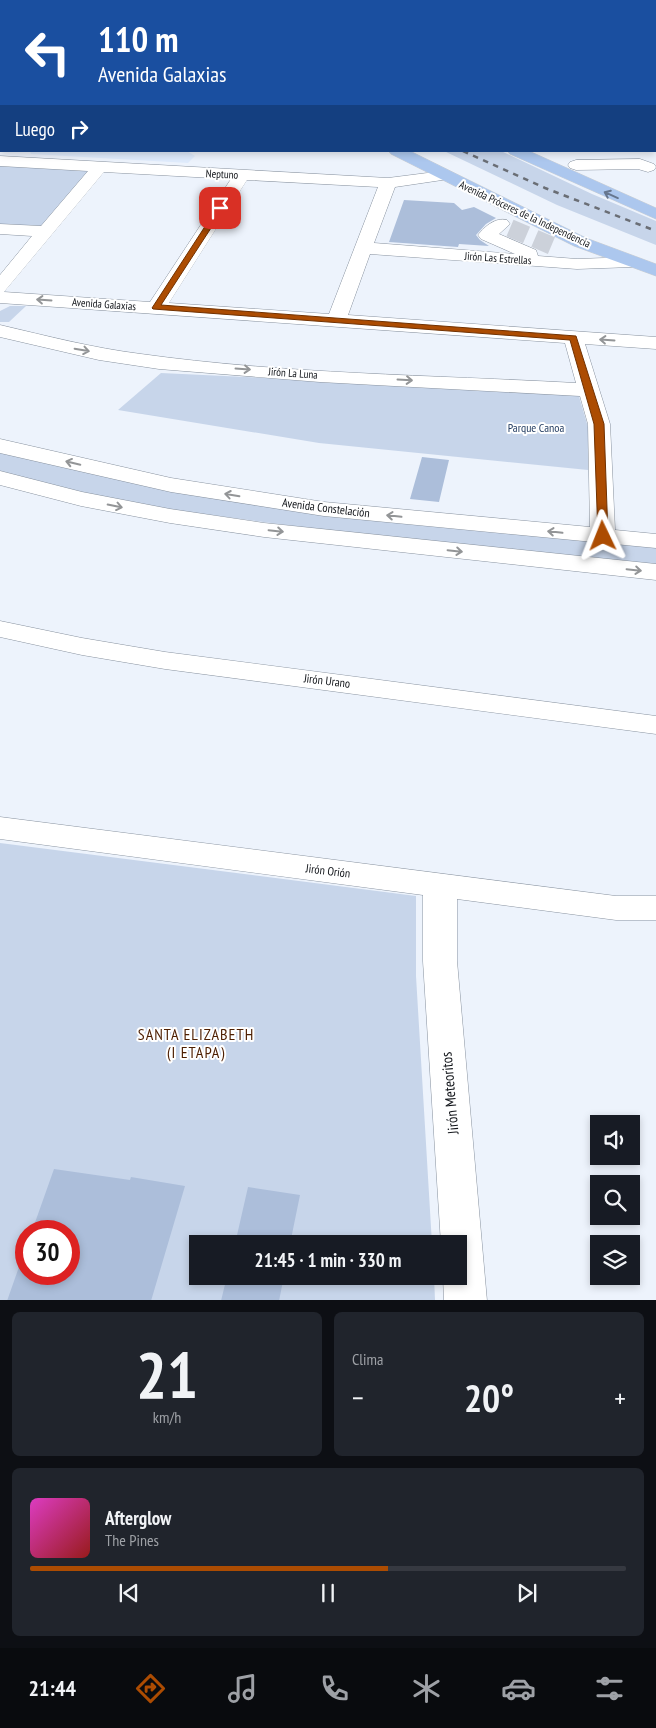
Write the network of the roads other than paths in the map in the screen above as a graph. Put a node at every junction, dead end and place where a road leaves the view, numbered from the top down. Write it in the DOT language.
graph roads {
  1 [pos="399,152"];
  2 [pos="435,152"];
  3 [pos="518,152"];
  4 [pos="549,152"];
  5 [pos="207,156"];
  6 [pos="9,158"];
  7 [pos="576,165"];
  8 [pos="100,166"];
  9 [pos="648,167"];
  10 [pos="242,175"];
  11 [pos="443,176"];
  12 [pos="488,178"];
  13 [pos="388,184"];
  14 [pos="656,198"];
  15 [pos="511,208"];
  16 [pos="656,214"];
  17 [pos="0,229"];
  18 [pos="45,232"];
  19 [pos="364,248"];
  20 [pos="598,248"];
  21 [pos="551,255"];
  22 [pos="632,262"];
  23 [pos="656,270"];
  24 [pos="0,287"];
  25 [pos="0,297"];
  26 [pos="156,308"];
  27 [pos="336,321"];
  28 [pos="0,331"];
  29 [pos="573,338"];
  30 [pos="656,343"];
  31 [pos="589,390"];
  32 [pos="0,446"];
  33 [pos="0,478"];
  34 [pos="603,536"];
  35 [pos="656,541"];
  36 [pos="656,572"];
  37 [pos="0,629"];
  38 [pos="656,725"];
  39 [pos="0,828"];
  40 [pos="440,885"];
  41 [pos="656,908"];
  42 [pos="466,1300"];
  1 -- 11 [label="main road, Avenida Próceres de la Independencia"];
  2 -- 12 [label="main road, Avenida Próceres de la Independencia"];
  16 -- 3 [label="main road, one-way"];
  4 -- 7 [label="main road"];
  5 -- 10 [label="street"];
  6 -- 8 [label="street, Neptuno"];
  7 -- 9 [label="street"];
  7 -- 14 [label="main road"];
  8 -- 10 [label="street, Neptuno"];
  8 -- 18 [label="street"];
  10 -- 13 [label="street, Neptuno"];
  10 -- 26 [label="street"];
  11 -- 13 [label="street, Neptuno"];
  11 -- 15 [label="main road, Avenida Próceres de la Independencia"];
  13 -- 19 [label="street"];
  15 -- 20 [label="main road, Avenida Próceres de la Independencia"];
  15 -- 21 [label="street"];
  17 -- 18 [label="street"];
  18 -- 24 [label="street"];
  19 -- 21 [label="street, Jirón Las Estrellas"];
  19 -- 27 [label="street"];
  20 -- 21 [label="street"];
  20 -- 22 [label="main road, Avenida Próceres de la Independencia"];
  21 -- 22 [label="street, Jirón Las Estrellas"];
  22 -- 23 [label="main road, Avenida Próceres de la Independencia"];
  26 -- 25 [label="street, Avenida Galaxias, one-way"];
  26 -- 27 [label="street, Avenida Galaxias"];
  27 -- 29 [label="street, Avenida Galaxias"];
  28 -- 31 [label="street, Jirón La Luna, one-way"];
  30 -- 29 [label="street, Avenida Galaxias, one-way"];
  29 -- 31 [label="street"];
  31 -- 34 [label="street"];
  34 -- 32 [label="street, Avenida Constelación, one-way"];
  33 -- 36 [label="street, one-way"];
  34 -- 35 [label="street, Avenida Constelación"];
  37 -- 38 [label="street, Jirón Urano"];
  39 -- 40 [label="street, Jirón Orión"];
  40 -- 41 [label="street, Jirón Orión"];
  40 -- 42 [label="street, Jirón Meteoritos"];
}
